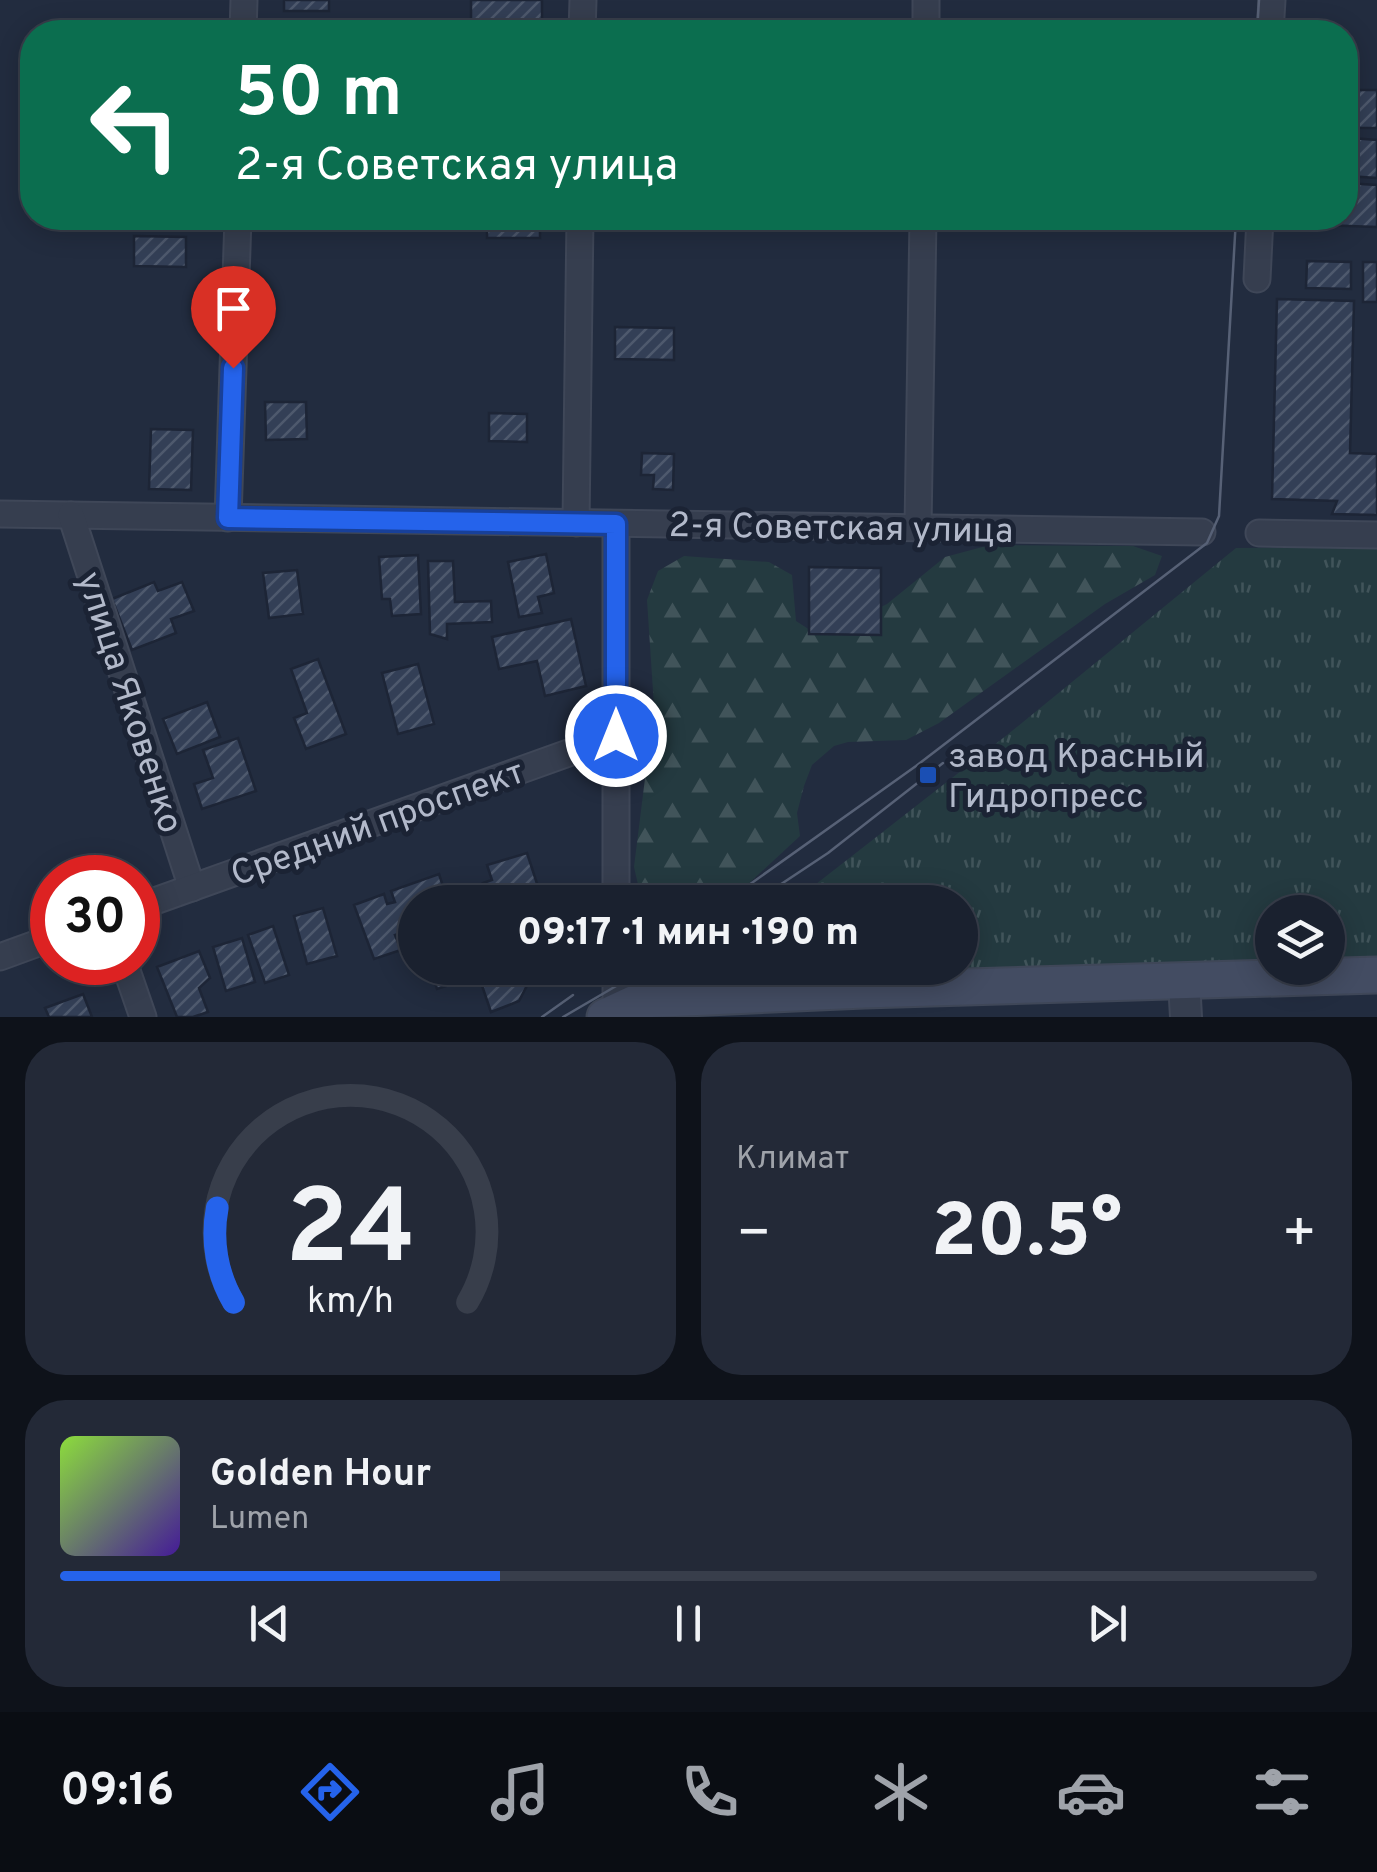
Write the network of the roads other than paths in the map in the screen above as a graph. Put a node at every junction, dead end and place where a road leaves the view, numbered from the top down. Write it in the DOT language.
graph roads {
  1 [pos="238,230"];
  2 [pos="580,230"];
  3 [pos="923,230"];
  4 [pos="1259,230"];
  5 [pos="1257,279"];
  6 [pos="0,514"];
  7 [pos="70,516"];
  8 [pos="228,518"];
  9 [pos="576,523"];
  10 [pos="616,524"];
  11 [pos="918,528"];
  12 [pos="1202,532"];
  13 [pos="1259,533"];
  14 [pos="1377,535"];
  15 [pos="616,736"];
  16 [pos="616,885"];
  17 [pos="192,888"];
  18 [pos="160,900"];
  19 [pos="30,946"];
  20 [pos="0,957"];
  21 [pos="1377,976"];
  22 [pos="1184,980"];
  23 [pos="132,985"];
  24 [pos="614,985"];
  25 [pos="826,1005"];
  26 [pos="610,1015"];
  27 [pos="143,1017"];
  28 [pos="1186,1017"];
  1 -- 8 [label="street"];
  2 -- 9 [label="street"];
  3 -- 11 [label="street"];
  4 -- 5 [label="street"];
  6 -- 7 [label="street, 2-я Советская улица"];
  7 -- 8 [label="street, 2-я Советская улица"];
  7 -- 17 [label="street, улица Яковенко"];
  8 -- 9 [label="street, 2-я Советская улица"];
  9 -- 10 [label="street, 2-я Советская улица"];
  10 -- 11 [label="street, 2-я Советская улица"];
  10 -- 15 [label="street"];
  11 -- 12 [label="street, 2-я Советская улица"];
  13 -- 14 [label="street"];
  15 -- 16 [label="street"];
  15 -- 17 [label="street, Средний проспект"];
  17 -- 18 [label="street, Средний проспект"];
  19 -- 20 [label="street"];
  21 -- 22 [label="main road"];
  22 -- 25 [label="main road"];
  22 -- 28 [label="street"];
  23 -- 27 [label="street"];
  24 -- 26 [label="street"];
  25 -- 26 [label="main road"];
}
